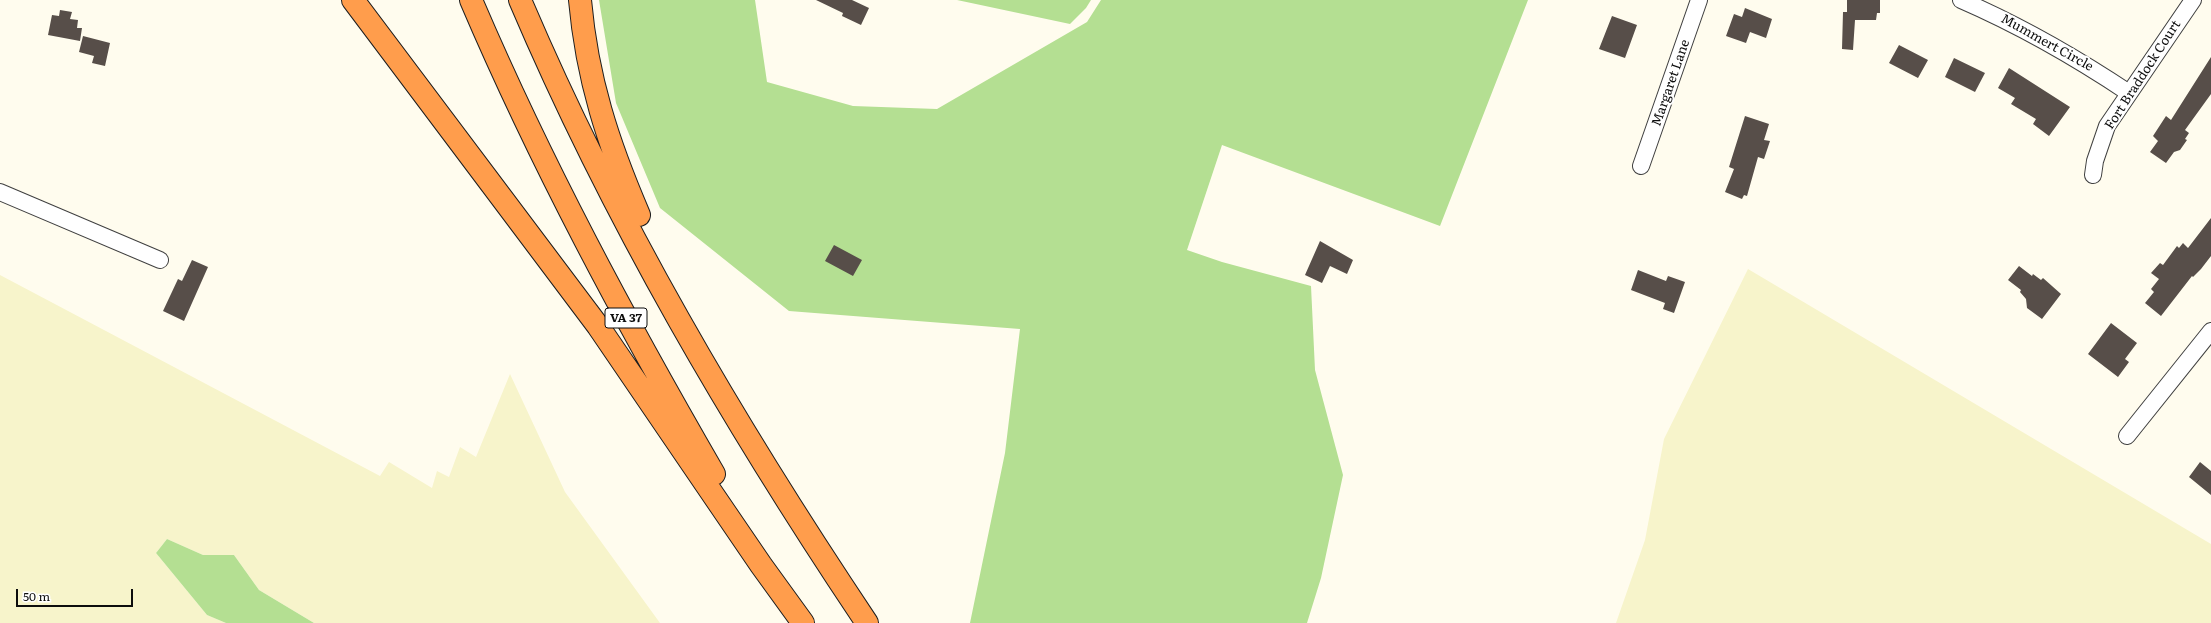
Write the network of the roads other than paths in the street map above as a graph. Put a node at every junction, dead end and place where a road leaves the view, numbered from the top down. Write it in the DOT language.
graph roads {
  1 [pos="353,0"];
  2 [pos="471,0"];
  3 [pos="520,0"];
  4 [pos="580,0"];
  5 [pos="1699,0"];
  6 [pos="1961,0"];
  7 [pos="2193,0"];
  8 [pos="2129,93"];
  9 [pos="1641,166"];
  10 [pos="2093,175"];
  11 [pos="0,192"];
  12 [pos="160,260"];
  13 [pos="2211,331"];
  14 [pos="2127,436"];
  15 [pos="772,478"];
  16 [pos="804,623"];
  17 [pos="867,623"];
  1 -- 16 [label="highway"];
  2 -- 16 [label="highway, VA 37"];
  3 -- 15 [label="highway"];
  4 -- 15 [label="highway"];
  5 -- 9 [label="street, Margaret Lane"];
  6 -- 8 [label="street, Mummert Circle"];
  7 -- 8 [label="street, Fort Braddock Court"];
  8 -- 10 [label="street, Fort Braddock Court"];
  11 -- 12 [label="street"];
  13 -- 14 [label="street"];
  15 -- 17 [label="highway"];
}
